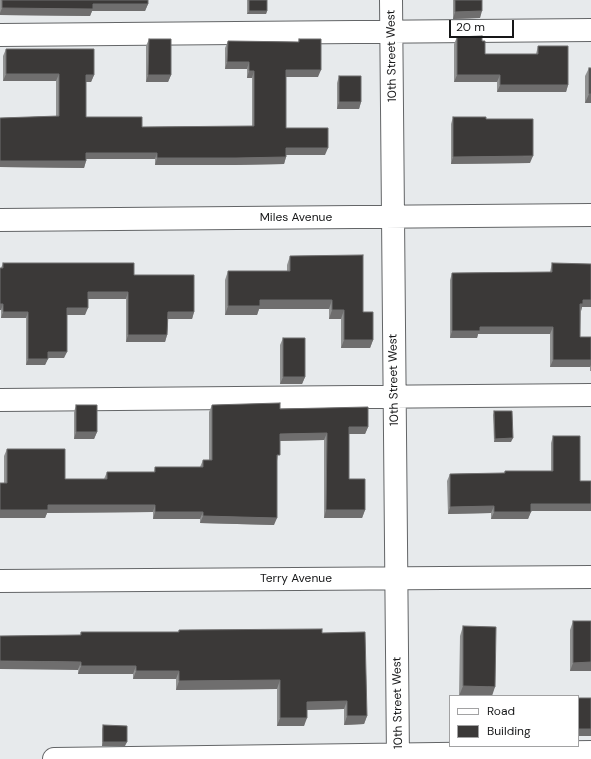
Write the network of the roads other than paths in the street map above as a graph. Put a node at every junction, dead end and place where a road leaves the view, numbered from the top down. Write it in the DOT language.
graph roads {
  1 [pos="391,0"];
  2 [pos="591,30"];
  3 [pos="391,32"];
  4 [pos="0,35"];
  5 [pos="591,215"];
  6 [pos="393,218"];
  7 [pos="0,220"];
  8 [pos="591,395"];
  9 [pos="395,396"];
  10 [pos="0,400"];
  11 [pos="591,577"];
  12 [pos="396,579"];
  13 [pos="0,581"];
  14 [pos="591,752"];
  15 [pos="398,756"];
  16 [pos="54,759"];
  1 -- 3 [label="street, 10th Street West"];
  2 -- 3 [label="street"];
  3 -- 4 [label="street"];
  3 -- 6 [label="street, 10th Street West"];
  5 -- 6 [label="street, Miles Avenue"];
  6 -- 7 [label="street, Miles Avenue"];
  6 -- 9 [label="street, 10th Street West"];
  8 -- 9 [label="street"];
  9 -- 10 [label="street"];
  9 -- 12 [label="street, 10th Street West"];
  11 -- 12 [label="street, Terry Avenue"];
  12 -- 13 [label="street, Terry Avenue"];
  12 -- 15 [label="street, 10th Street West"];
  14 -- 15 [label="street"];
  15 -- 16 [label="street"];
}
